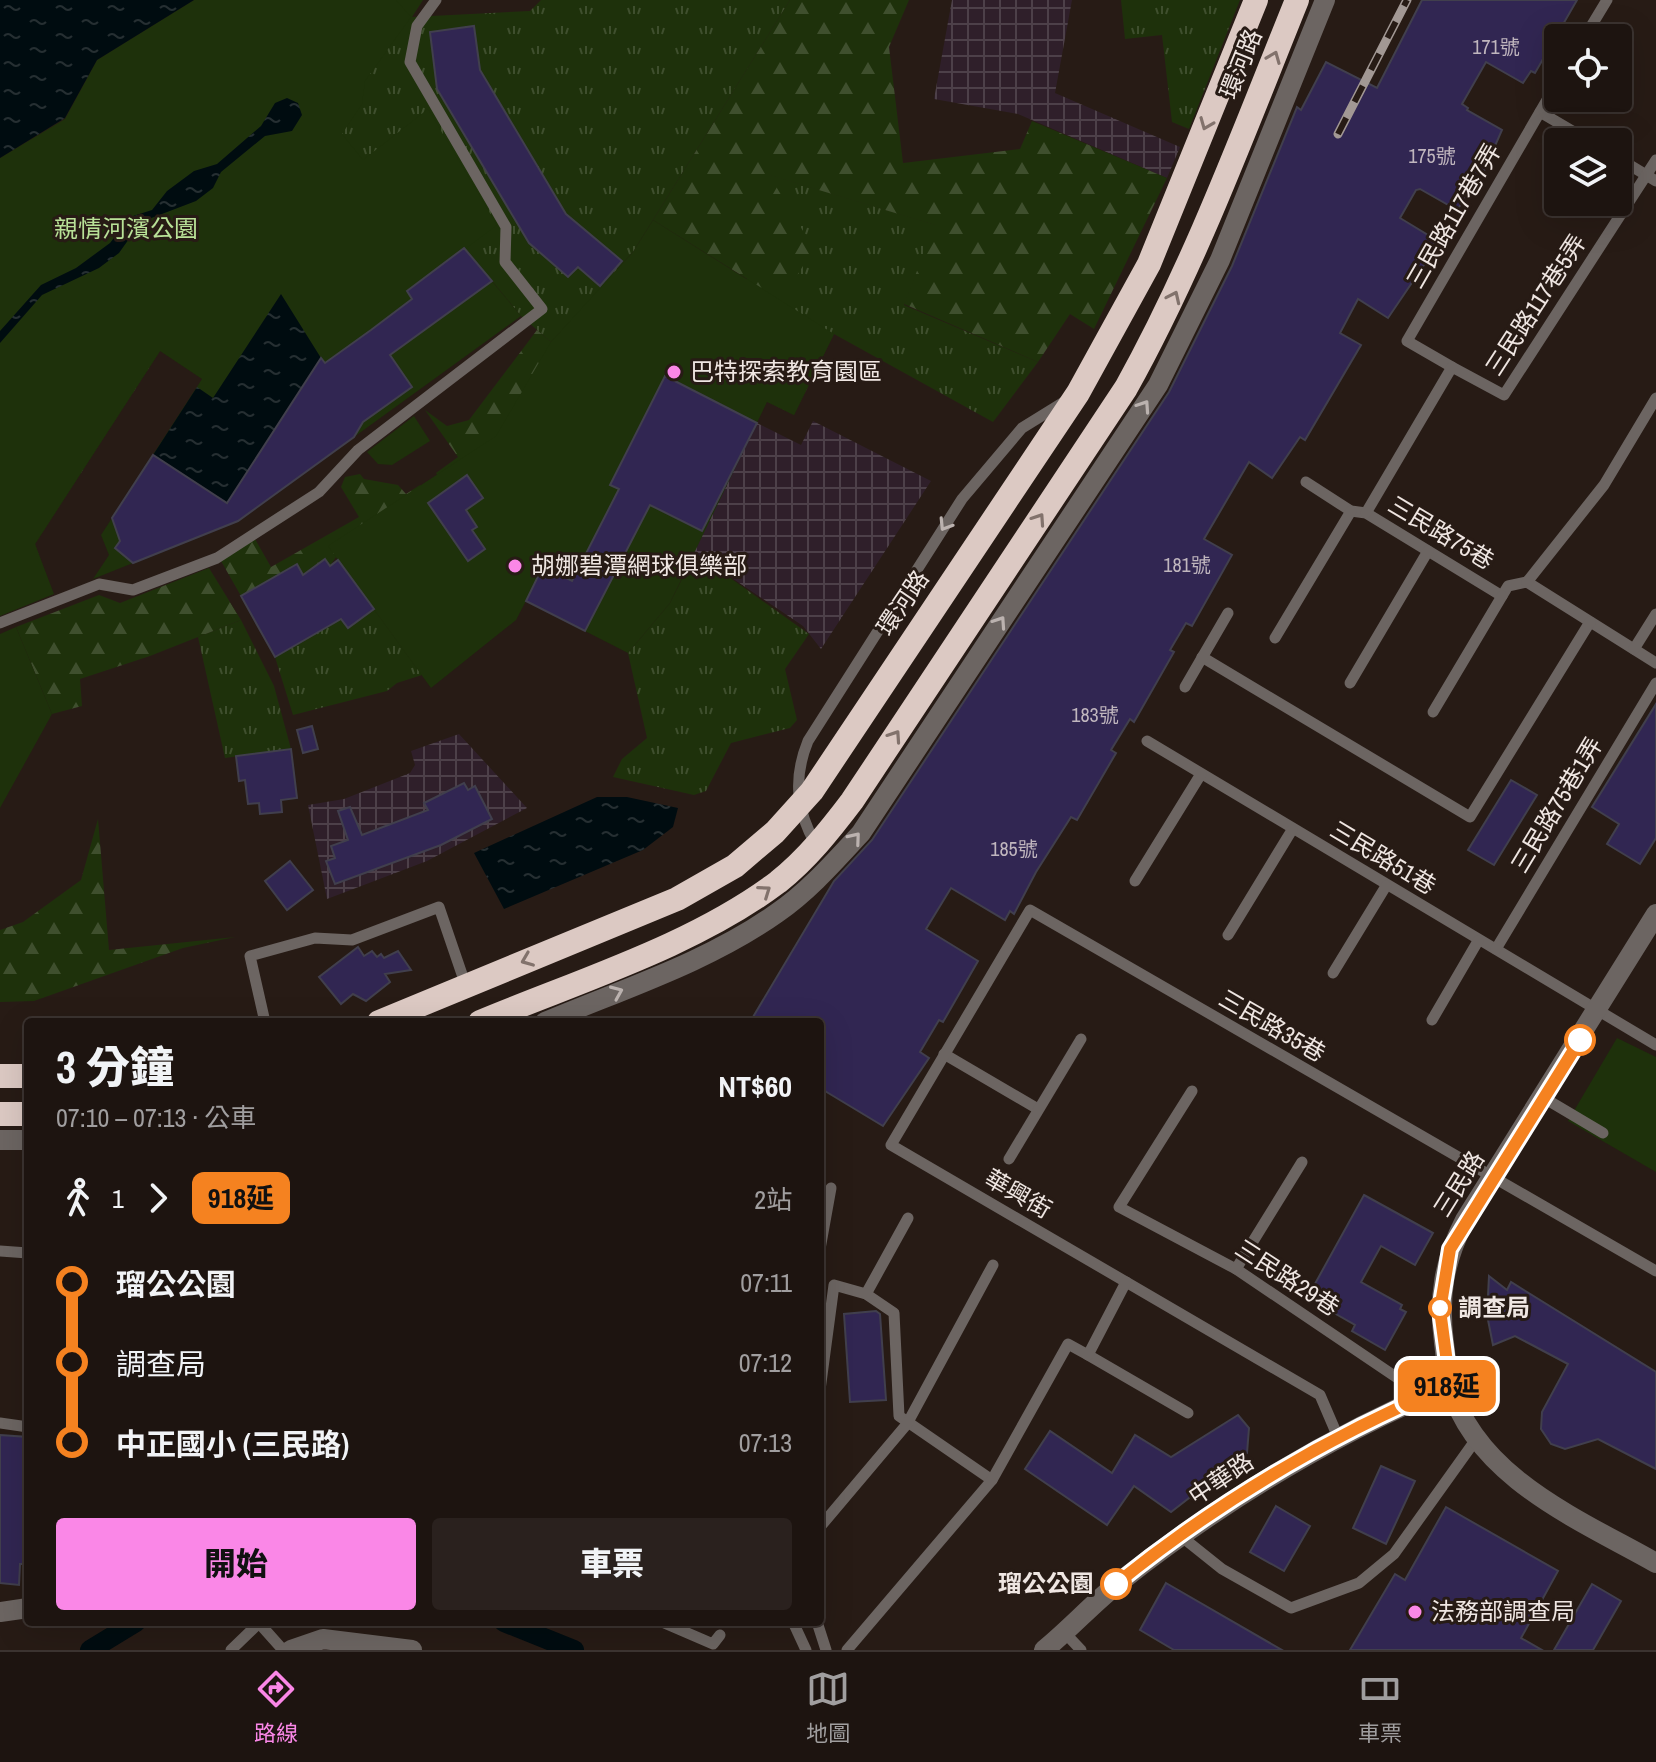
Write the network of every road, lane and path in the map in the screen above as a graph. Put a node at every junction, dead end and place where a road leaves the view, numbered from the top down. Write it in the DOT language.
graph roads {
  1 [pos="436,0"];
  2 [pos="1256,0"];
  3 [pos="1297,0"];
  4 [pos="1325,0"];
  5 [pos="1607,0"];
  6 [pos="1592,24"];
  7 [pos="1544,105"];
  8 [pos="1540,112"];
  9 [pos="1567,128"];
  10 [pos="1656,160"];
  11 [pos="1632,166"];
  12 [pos="1652,178"];
  13 [pos="1452,367"];
  14 [pos="1078,393"];
  15 [pos="1656,398"];
  16 [pos="1306,482"];
  17 [pos="1351,511"];
  18 [pos="1366,513"];
  19 [pos="1428,551"];
  20 [pos="1527,582"];
  21 [pos="1502,596"];
  22 [pos="1228,613"];
  23 [pos="1656,614"];
  24 [pos="1590,622"];
  25 [pos="0,623"];
  26 [pos="1275,638"];
  27 [pos="1634,649"];
  28 [pos="1202,657"];
  29 [pos="1656,663"];
  30 [pos="1350,683"];
  31 [pos="1656,683"];
  32 [pos="1185,687"];
  33 [pos="1433,712"];
  34 [pos="1147,741"];
  35 [pos="1201,774"];
  36 [pos="1292,830"];
  37 [pos="842,872"];
  38 [pos="1135,881"];
  39 [pos="1386,886"];
  40 [pos="1030,910"];
  41 [pos="1656,914"];
  42 [pos="1228,935"];
  43 [pos="1478,941"];
  44 [pos="1496,949"];
  45 [pos="1333,973"];
  46 [pos="466,986"];
  47 [pos="1599,1010"];
  48 [pos="264,1018"];
  49 [pos="389,1018"];
  50 [pos="489,1018"];
  51 [pos="554,1018"];
  52 [pos="1432,1020"];
  53 [pos="1081,1039"];
  54 [pos="1656,1045"];
  55 [pos="944,1054"];
  56 [pos="0,1076"];
  57 [pos="24,1076"];
  58 [pos="1192,1091"];
  59 [pos="1544,1098"];
  60 [pos="1038,1109"];
  61 [pos="0,1114"];
  62 [pos="24,1114"];
  63 [pos="1603,1133"];
  64 [pos="0,1140"];
  65 [pos="24,1140"];
  66 [pos="1009,1159"];
  67 [pos="1302,1162"];
  68 [pos="1493,1179"];
  69 [pos="831,1188"];
  70 [pos="908,1218"];
  71 [pos="824,1227"];
  72 [pos="0,1251"];
  73 [pos="24,1253"];
  74 [pos="993,1265"];
  75 [pos="1236,1269"];
  76 [pos="1656,1271"];
  77 [pos="1126,1282"];
  78 [pos="866,1294"];
  79 [pos="1088,1355"];
  80 [pos="824,1360"];
  81 [pos="1450,1385"];
  82 [pos="1424,1396"];
  83 [pos="1188,1413"];
  84 [pos="0,1423"];
  85 [pos="907,1424"];
  86 [pos="24,1426"];
  87 [pos="1338,1437"];
  88 [pos="1477,1438"];
  89 [pos="992,1480"];
  90 [pos="824,1522"];
  91 [pos="1182,1537"];
  92 [pos="1656,1563"];
  93 [pos="24,1609"];
  94 [pos="0,1612"];
  95 [pos="256,1626"];
  96 [pos="263,1626"];
  97 [pos="671,1626"];
  98 [pos="795,1626"];
  99 [pos="818,1626"];
  100 [pos="1065,1633"];
  101 [pos="720,1635"];
  102 [pos="231,1650"];
  103 [pos="283,1650"];
  104 [pos="291,1650"];
  105 [pos="412,1650"];
  106 [pos="806,1650"];
  107 [pos="826,1650"];
  108 [pos="847,1650"];
  109 [pos="1044,1650"];
  110 [pos="1081,1650"];
  1 -- 25 [label="lane"];
  2 -- 14 [label="highway, 環河路, one-way"];
  50 -- 3 [label="highway, 環河路, one-way"];
  51 -- 4 [label="street, one-way"];
  5 -- 6 [label="lane"];
  7 -- 8 [label="lane, 三民路117巷7弄"];
  8 -- 9 [label="lane"];
  8 -- 13 [label="lane, 三民路117巷7弄"];
  10 -- 12 [label="lane"];
  11 -- 12 [label="lane"];
  12 -- 13 [label="lane, 三民路117巷5弄"];
  13 -- 18 [label="lane, 三民路117巷5弄"];
  14 -- 37 [label="lane, one-way"];
  14 -- 46 [label="highway, 環河路, one-way"];
  15 -- 20 [label="lane"];
  16 -- 17 [label="lane"];
  17 -- 18 [label="lane"];
  17 -- 26 [label="lane"];
  18 -- 19 [label="lane, 三民路75巷"];
  19 -- 21 [label="lane, 三民路75巷"];
  19 -- 30 [label="lane"];
  20 -- 21 [label="lane, 三民路75巷"];
  20 -- 24 [label="lane"];
  21 -- 33 [label="lane"];
  22 -- 28 [label="lane"];
  23 -- 27 [label="lane"];
  24 -- 27 [label="lane"];
  24 -- 28 [label="lane"];
  27 -- 29 [label="lane"];
  28 -- 32 [label="lane"];
  31 -- 44 [label="lane, 三民路75巷1弄"];
  34 -- 35 [label="lane, 三民路51巷"];
  35 -- 36 [label="lane, 三民路51巷"];
  35 -- 38 [label="lane"];
  36 -- 39 [label="lane, 三民路51巷"];
  36 -- 42 [label="lane"];
  39 -- 43 [label="lane, 三民路51巷"];
  39 -- 45 [label="lane"];
  40 -- 55 [label="lane, 華興街"];
  40 -- 68 [label="lane, 三民路35巷"];
  41 -- 47 [label="street, 三民路"];
  43 -- 44 [label="lane, 三民路51巷"];
  43 -- 52 [label="lane"];
  44 -- 47 [label="lane, 三民路51巷"];
  46 -- 48 [label="lane"];
  46 -- 49 [label="highway, 環河路"];
  47 -- 54 [label="lane, 三民路51巷"];
  47 -- 59 [label="street, 三民路"];
  53 -- 60 [label="lane"];
  55 -- 60 [label="lane"];
  55 -- 77 [label="lane, 華興街"];
  56 -- 57 [label="highway"];
  58 -- 75 [label="lane, 三民路29巷"];
  59 -- 63 [label="lane"];
  59 -- 68 [label="street, 三民路"];
  60 -- 66 [label="lane"];
  61 -- 62 [label="highway"];
  64 -- 65 [label="street"];
  67 -- 75 [label="lane"];
  68 -- 76 [label="lane, 三民路35巷"];
  68 -- 81 [label="street, 三民路"];
  69 -- 71 [label="lane"];
  70 -- 78 [label="lane"];
  72 -- 73 [label="lane"];
  74 -- 85 [label="lane"];
  75 -- 82 [label="lane, 三民路29巷"];
  77 -- 79 [label="lane"];
  77 -- 87 [label="lane, 華興街"];
  78 -- 80 [label="lane"];
  78 -- 85 [label="lane"];
  79 -- 83 [label="lane"];
  79 -- 89 [label="lane"];
  81 -- 82 [label="street, 中華路"];
  81 -- 88 [label="street, 三民路"];
  82 -- 87 [label="street, 中華路"];
  84 -- 86 [label="lane"];
  85 -- 89 [label="lane"];
  85 -- 90 [label="lane"];
  87 -- 91 [label="street, 中華路"];
  88 -- 91 [label="lane"];
  88 -- 92 [label="street, 三民路"];
  89 -- 108 [label="lane"];
  91 -- 100 [label="street, 中華路"];
  93 -- 94 [label="street"];
  95 -- 102 [label="lane"];
  96 -- 103 [label="lane"];
  97 -- 101 [label="lane"];
  98 -- 106 [label="lane"];
  99 -- 107 [label="lane"];
  100 -- 109 [label="street, 中華路"];
  100 -- 110 [label="lane"];
  104 -- 105 [label="street"];
}
